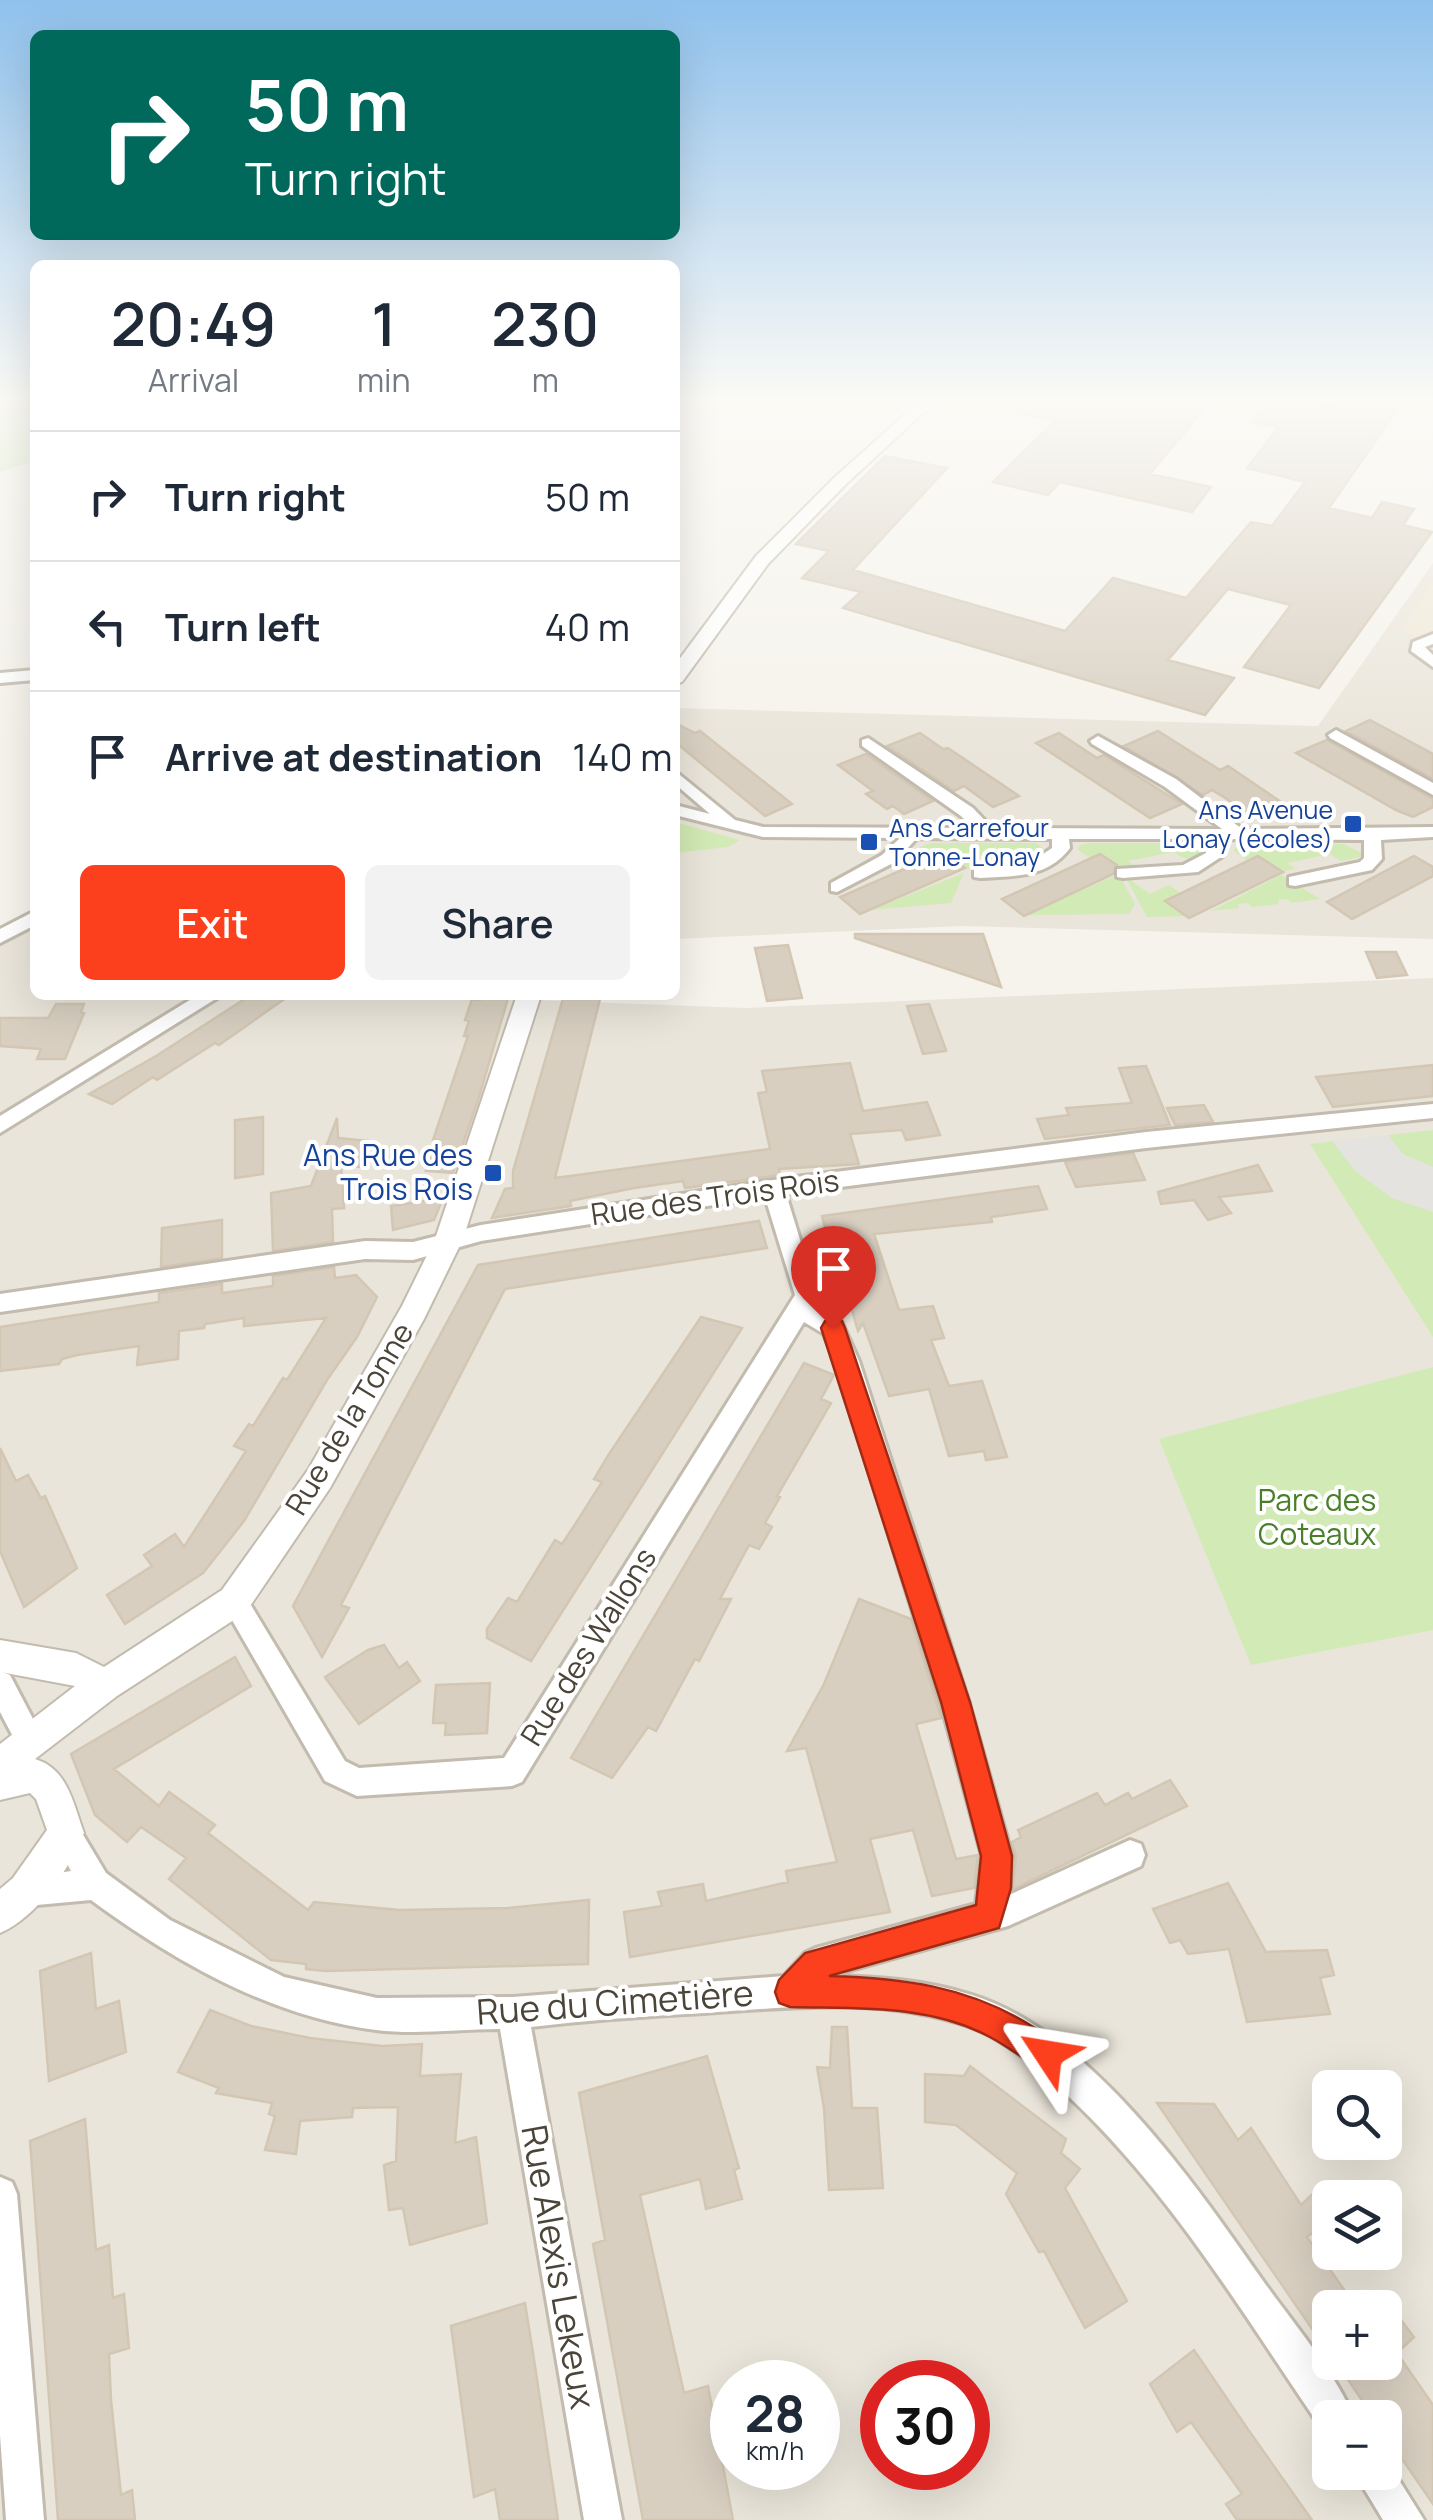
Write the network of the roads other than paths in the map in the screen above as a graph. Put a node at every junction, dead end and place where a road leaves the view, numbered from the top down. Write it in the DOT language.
graph roads {
  1 [pos="801,521"];
  2 [pos="1433,638"];
  3 [pos="1433,662"];
  4 [pos="680,671"];
  5 [pos="30,675"];
  6 [pos="3,678"];
  7 [pos="30,685"];
  8 [pos="1336,735"];
  9 [pos="868,742"];
  10 [pos="1098,742"];
  11 [pos="680,780"];
  12 [pos="1433,790"];
  13 [pos="680,811"];
  14 [pos="734,824"];
  15 [pos="911,832"];
  16 [pos="1433,832"];
  17 [pos="987,833"];
  18 [pos="1060,833"];
  19 [pos="1213,834"];
  20 [pos="1237,834"];
  21 [pos="1372,835"];
  22 [pos="980,872"];
  23 [pos="1123,874"];
  24 [pos="1295,882"];
  25 [pos="837,887"];
  26 [pos="30,920"];
  27 [pos="0,937"];
  28 [pos="204,1000"];
  29 [pos="527,1000"];
  30 [pos="1433,1111"];
  31 [pos="0,1126"];
  32 [pos="773,1188"];
  33 [pos="448,1239"];
  34 [pos="0,1303"];
  35 [pos="800,1308"];
  36 [pos="234,1601"];
  37 [pos="0,1656"];
  38 [pos="0,1684"];
  39 [pos="106,1685"];
  40 [pos="30,1740"];
  41 [pos="0,1768"];
  42 [pos="0,1783"];
  43 [pos="50,1788"];
  44 [pos="66,1833"];
  45 [pos="1130,1855"];
  46 [pos="95,1884"];
  47 [pos="13,1902"];
  48 [pos="988,1917"];
  49 [pos="790,1992"];
  50 [pos="513,2013"];
  51 [pos="0,2194"];
  52 [pos="1324,2400"];
  53 [pos="1385,2490"];
  54 [pos="25,2520"];
  55 [pos="603,2520"];
  56 [pos="1406,2520"];
  1 -- 4 [label="street"];
  2 -- 3 [label="street"];
  5 -- 6 [label="street"];
  6 -- 7 [label="street"];
  8 -- 12 [label="street"];
  9 -- 17 [label="street"];
  10 -- 20 [label="street"];
  11 -- 14 [label="street"];
  13 -- 14 [label="street"];
  14 -- 15 [label="street"];
  15 -- 17 [label="street"];
  15 -- 25 [label="street"];
  16 -- 21 [label="street"];
  17 -- 18 [label="street"];
  18 -- 19 [label="street"];
  18 -- 22 [label="street"];
  19 -- 20 [label="street"];
  19 -- 23 [label="street"];
  20 -- 21 [label="street"];
  21 -- 24 [label="street"];
  26 -- 27 [label="street"];
  28 -- 31 [label="street"];
  29 -- 33 [label="street, Rue de la Tonne"];
  30 -- 32 [label="street, Rue des Trois Rois"];
  32 -- 33 [label="street, Rue des Trois Rois"];
  32 -- 35 [label="street"];
  33 -- 34 [label="street, Rue des Trois Rois"];
  33 -- 36 [label="street, Rue de la Tonne"];
  35 -- 36 [label="street, Rue des Wallons"];
  35 -- 48 [label="street"];
  36 -- 39 [label="street, Rue de la Tonne"];
  37 -- 39 [label="street"];
  38 -- 40 [label="street"];
  39 -- 40 [label="street, Rue de la Tonne"];
  40 -- 41 [label="street, Rue de la Tonne"];
  40 -- 43 [label="street"];
  42 -- 43 [label="street"];
  43 -- 44 [label="street"];
  44 -- 46 [label="street, Rue du Cimetière"];
  44 -- 47 [label="street"];
  45 -- 48 [label="street"];
  46 -- 47 [label="street"];
  46 -- 50 [label="street, Rue du Cimetière"];
  48 -- 49 [label="street"];
  49 -- 50 [label="street, Rue du Cimetière"];
  49 -- 52 [label="street, Rue du Cimetière"];
  50 -- 55 [label="street, Rue Alexis Lekeux"];
  51 -- 54 [label="street"];
  53 -- 56 [label="street"];
}
